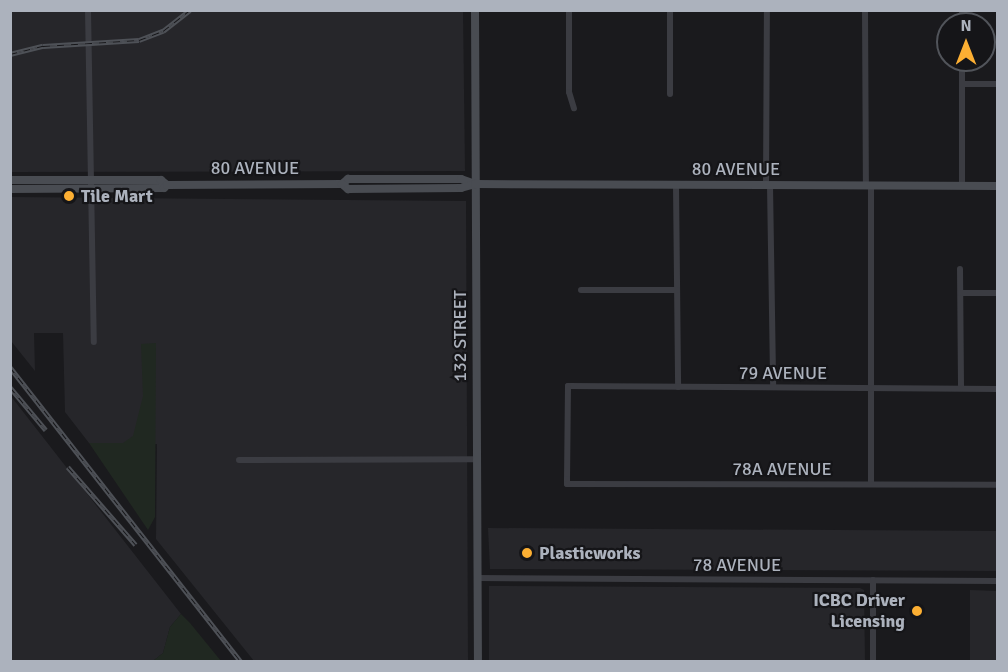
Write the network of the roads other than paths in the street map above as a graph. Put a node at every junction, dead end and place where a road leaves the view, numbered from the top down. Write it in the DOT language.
graph roads {
  1 [pos="88,10"];
  2 [pos="475,10"];
  3 [pos="569,10"];
  4 [pos="670,10"];
  5 [pos="767,10"];
  6 [pos="865,10"];
  7 [pos="962,72"];
  8 [pos="962,84"];
  9 [pos="998,84"];
  10 [pos="670,94"];
  11 [pos="574,108"];
  12 [pos="10,180"];
  13 [pos="90,184"];
  14 [pos="475,184"];
  15 [pos="676,185"];
  16 [pos="768,185"];
  17 [pos="868,186"];
  18 [pos="962,186"];
  19 [pos="998,186"];
  20 [pos="10,189"];
  21 [pos="960,269"];
  22 [pos="581,290"];
  23 [pos="677,290"];
  24 [pos="998,292"];
  25 [pos="961,293"];
  26 [pos="94,342"];
  27 [pos="678,387"];
  28 [pos="773,387"];
  29 [pos="872,388"];
  30 [pos="961,388"];
  31 [pos="998,388"];
  32 [pos="238,459"];
  33 [pos="476,459"];
  34 [pos="567,484"];
  35 [pos="872,484"];
  36 [pos="998,485"];
  37 [pos="477,578"];
  38 [pos="873,580"];
  39 [pos="998,581"];
  40 [pos="477,662"];
  41 [pos="873,662"];
  1 -- 13 [label="street"];
  2 -- 14 [label="main road, 132 STREET"];
  3 -- 11 [label="street"];
  4 -- 10 [label="street"];
  5 -- 16 [label="street"];
  6 -- 17 [label="street"];
  7 -- 8 [label="street"];
  8 -- 9 [label="street"];
  8 -- 18 [label="street"];
  12 -- 13 [label="main road, 80 AVENUE"];
  13 -- 14 [label="main road, 80 AVENUE"];
  13 -- 20 [label="main road, 80 AVENUE"];
  13 -- 26 [label="street"];
  14 -- 15 [label="main road, 80 AVENUE"];
  14 -- 33 [label="main road, 132 STREET"];
  15 -- 16 [label="main road, 80 AVENUE"];
  15 -- 23 [label="street"];
  16 -- 17 [label="main road, 80 AVENUE"];
  16 -- 28 [label="street"];
  17 -- 18 [label="main road, 80 AVENUE"];
  17 -- 29 [label="street"];
  18 -- 19 [label="main road, 80 AVENUE"];
  21 -- 25 [label="street"];
  22 -- 23 [label="street"];
  23 -- 27 [label="street"];
  24 -- 25 [label="street"];
  25 -- 30 [label="street"];
  27 -- 28 [label="street, 79 AVENUE"];
  27 -- 34 [label="street, 79 AVENUE"];
  28 -- 29 [label="street, 79 AVENUE"];
  29 -- 30 [label="street, 79 AVENUE"];
  29 -- 35 [label="street"];
  30 -- 31 [label="street, 79 AVENUE"];
  32 -- 33 [label="street"];
  33 -- 37 [label="main road, 132 STREET"];
  34 -- 35 [label="street, 78A AVENUE"];
  35 -- 36 [label="street, 78A AVENUE"];
  37 -- 38 [label="street, 78 AVENUE"];
  37 -- 40 [label="main road, 132 STREET"];
  38 -- 39 [label="street, 78 AVENUE"];
  38 -- 41 [label="street"];
}
